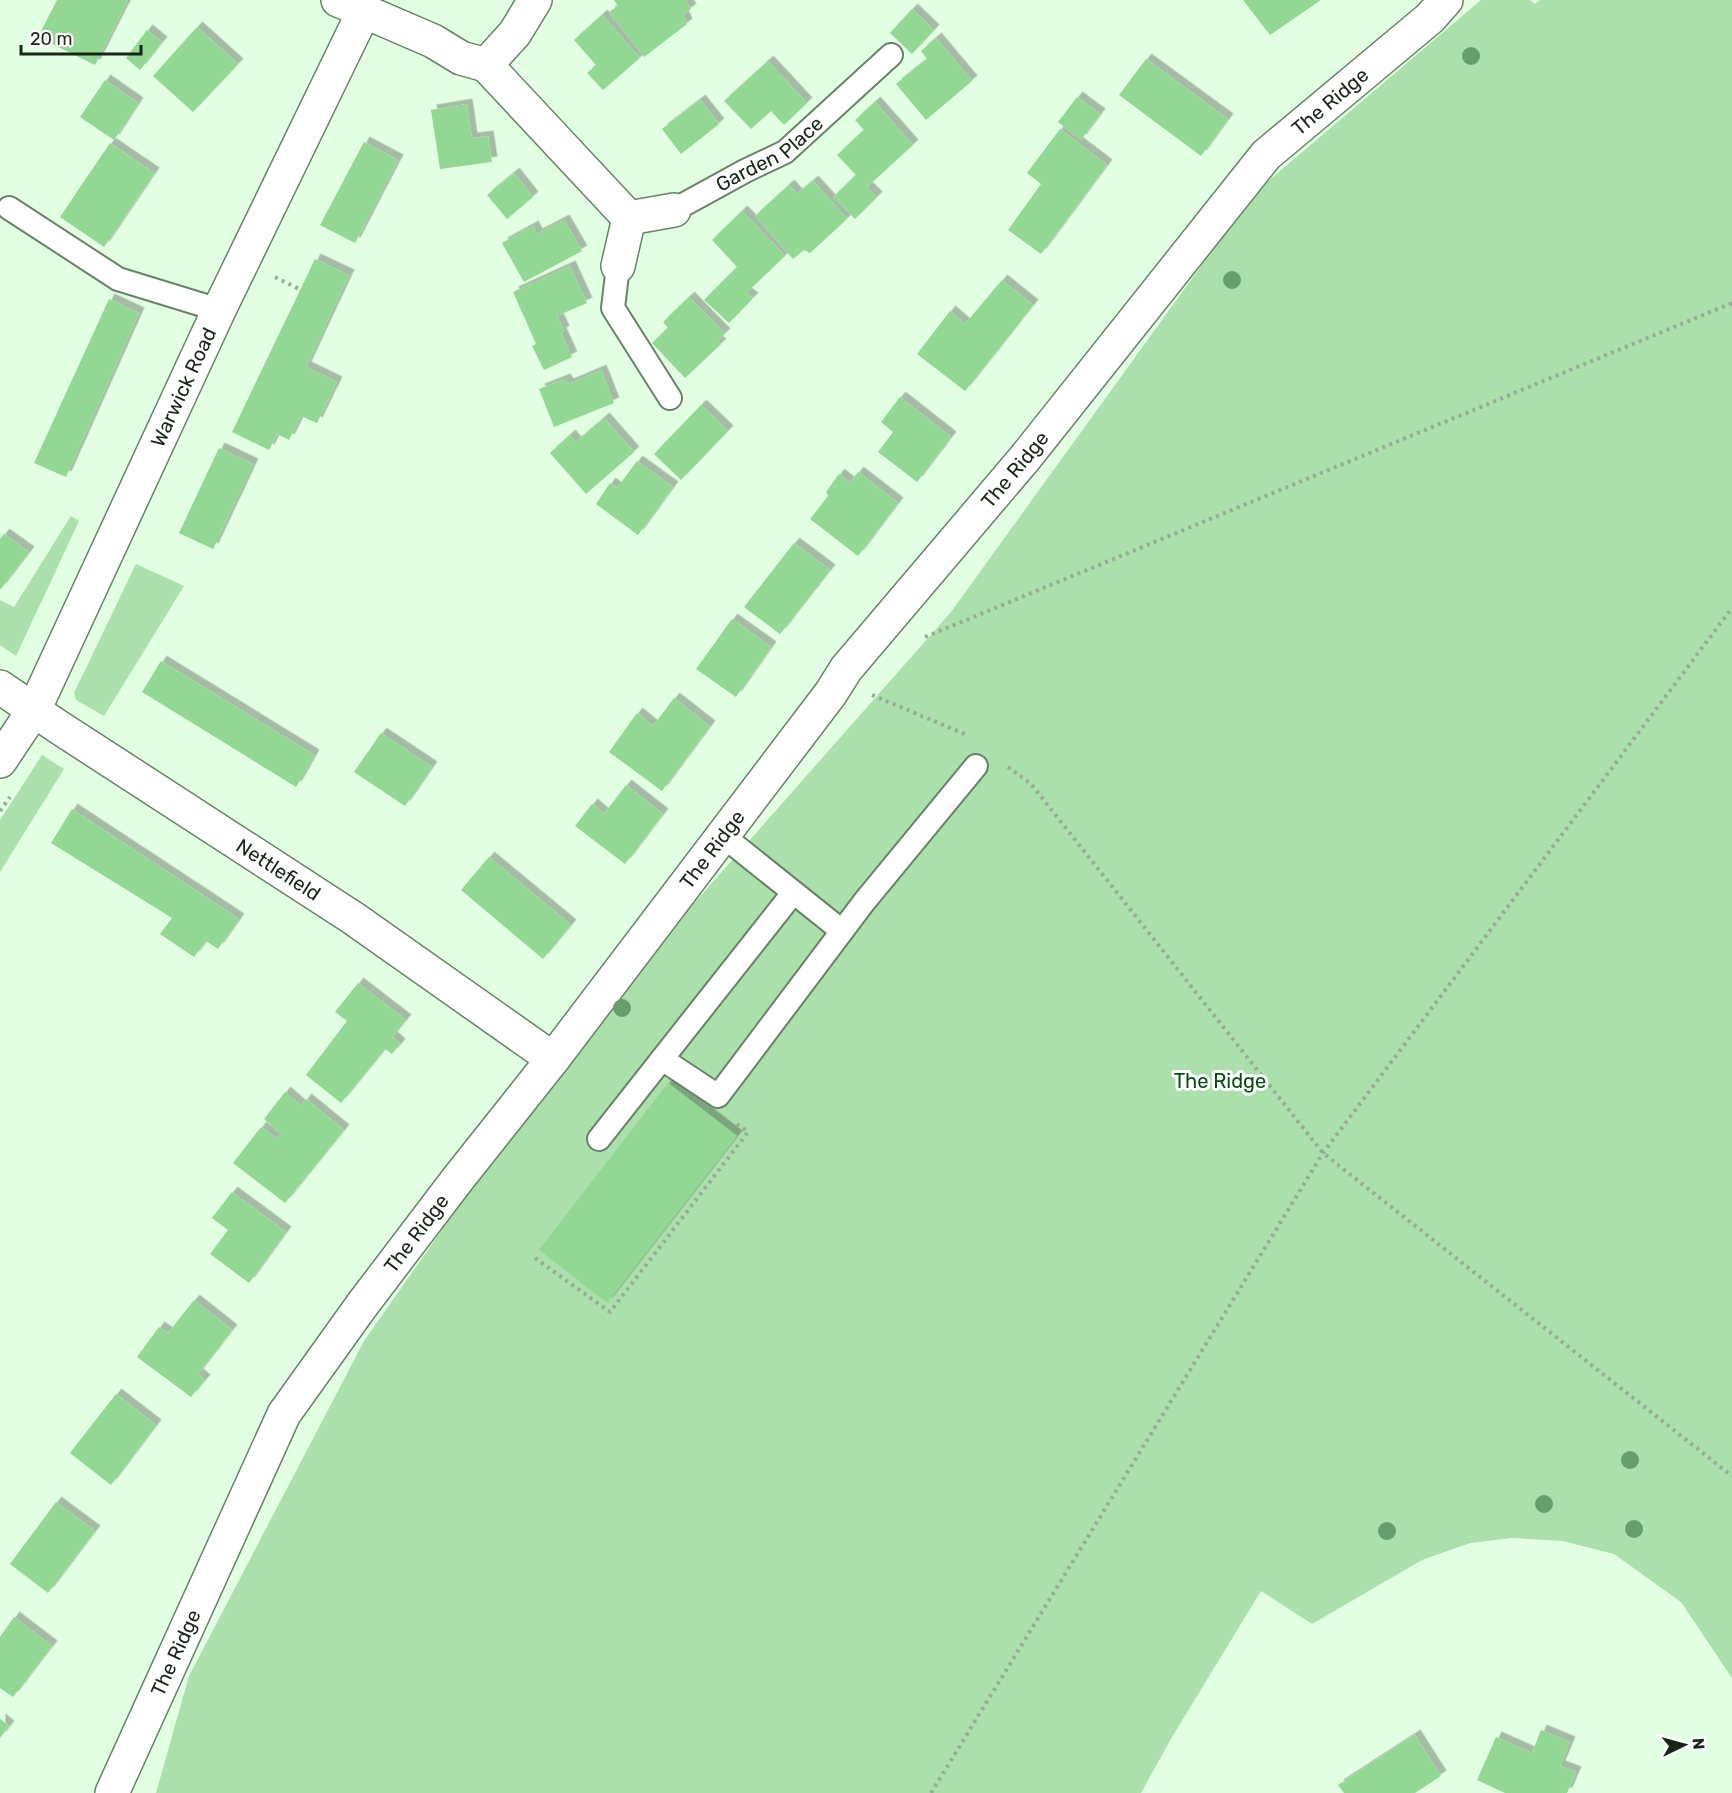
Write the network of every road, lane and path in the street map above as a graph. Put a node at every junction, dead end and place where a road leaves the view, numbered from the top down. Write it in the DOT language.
graph roads {
  1 [pos="535,0"];
  2 [pos="1446,0"];
  3 [pos="351,5"];
  4 [pos="891,55"];
  5 [pos="486,65"];
  6 [pos="9,208"];
  7 [pos="674,210"];
  8 [pos="629,218"];
  9 [pos="618,266"];
  10 [pos="267,273"];
  11 [pos="301,290"];
  12 [pos="1732,303"];
  13 [pos="219,310"];
  14 [pos="670,398"];
  15 [pos="1732,608"];
  16 [pos="924,637"];
  17 [pos="846,669"];
  18 [pos="0,687"];
  19 [pos="34,710"];
  20 [pos="976,742"];
  21 [pos="0,761"];
  22 [pos="1003,764"];
  23 [pos="976,766"];
  24 [pos="722,835"];
  25 [pos="794,893"];
  26 [pos="842,931"];
  27 [pos="554,1059"];
  28 [pos="662,1059"];
  29 [pos="718,1096"];
  30 [pos="599,1139"];
  31 [pos="1323,1152"];
  32 [pos="535,1258"];
  33 [pos="1732,1476"];
  34 [pos="112,1793"];
  35 [pos="931,1793"];
  1 -- 5 [label="street"];
  2 -- 17 [label="street, The Ridge"];
  3 -- 5 [label="street"];
  3 -- 13 [label="street, Warwick Road"];
  4 -- 7 [label="lane, Garden Place"];
  5 -- 8 [label="street"];
  6 -- 13 [label="lane"];
  7 -- 8 [label="street, Garden Place"];
  8 -- 9 [label="street"];
  9 -- 14 [label="lane"];
  10 -- 11 [label="path"];
  12 -- 16 [label="path"];
  13 -- 19 [label="street, Warwick Road"];
  15 -- 31 [label="path"];
  17 -- 20 [label="path"];
  17 -- 24 [label="street, The Ridge"];
  18 -- 19 [label="street, Nettlefield"];
  19 -- 21 [label="street, Warwick Road"];
  19 -- 27 [label="street, Nettlefield"];
  22 -- 31 [label="path"];
  23 -- 26 [label="lane"];
  24 -- 25 [label="lane"];
  24 -- 27 [label="street, The Ridge"];
  25 -- 26 [label="lane"];
  25 -- 28 [label="lane"];
  26 -- 29 [label="lane"];
  27 -- 34 [label="street, The Ridge"];
  28 -- 29 [label="lane"];
  28 -- 30 [label="lane"];
  29 -- 32 [label="path"];
  31 -- 33 [label="path"];
  31 -- 35 [label="path"];
}
